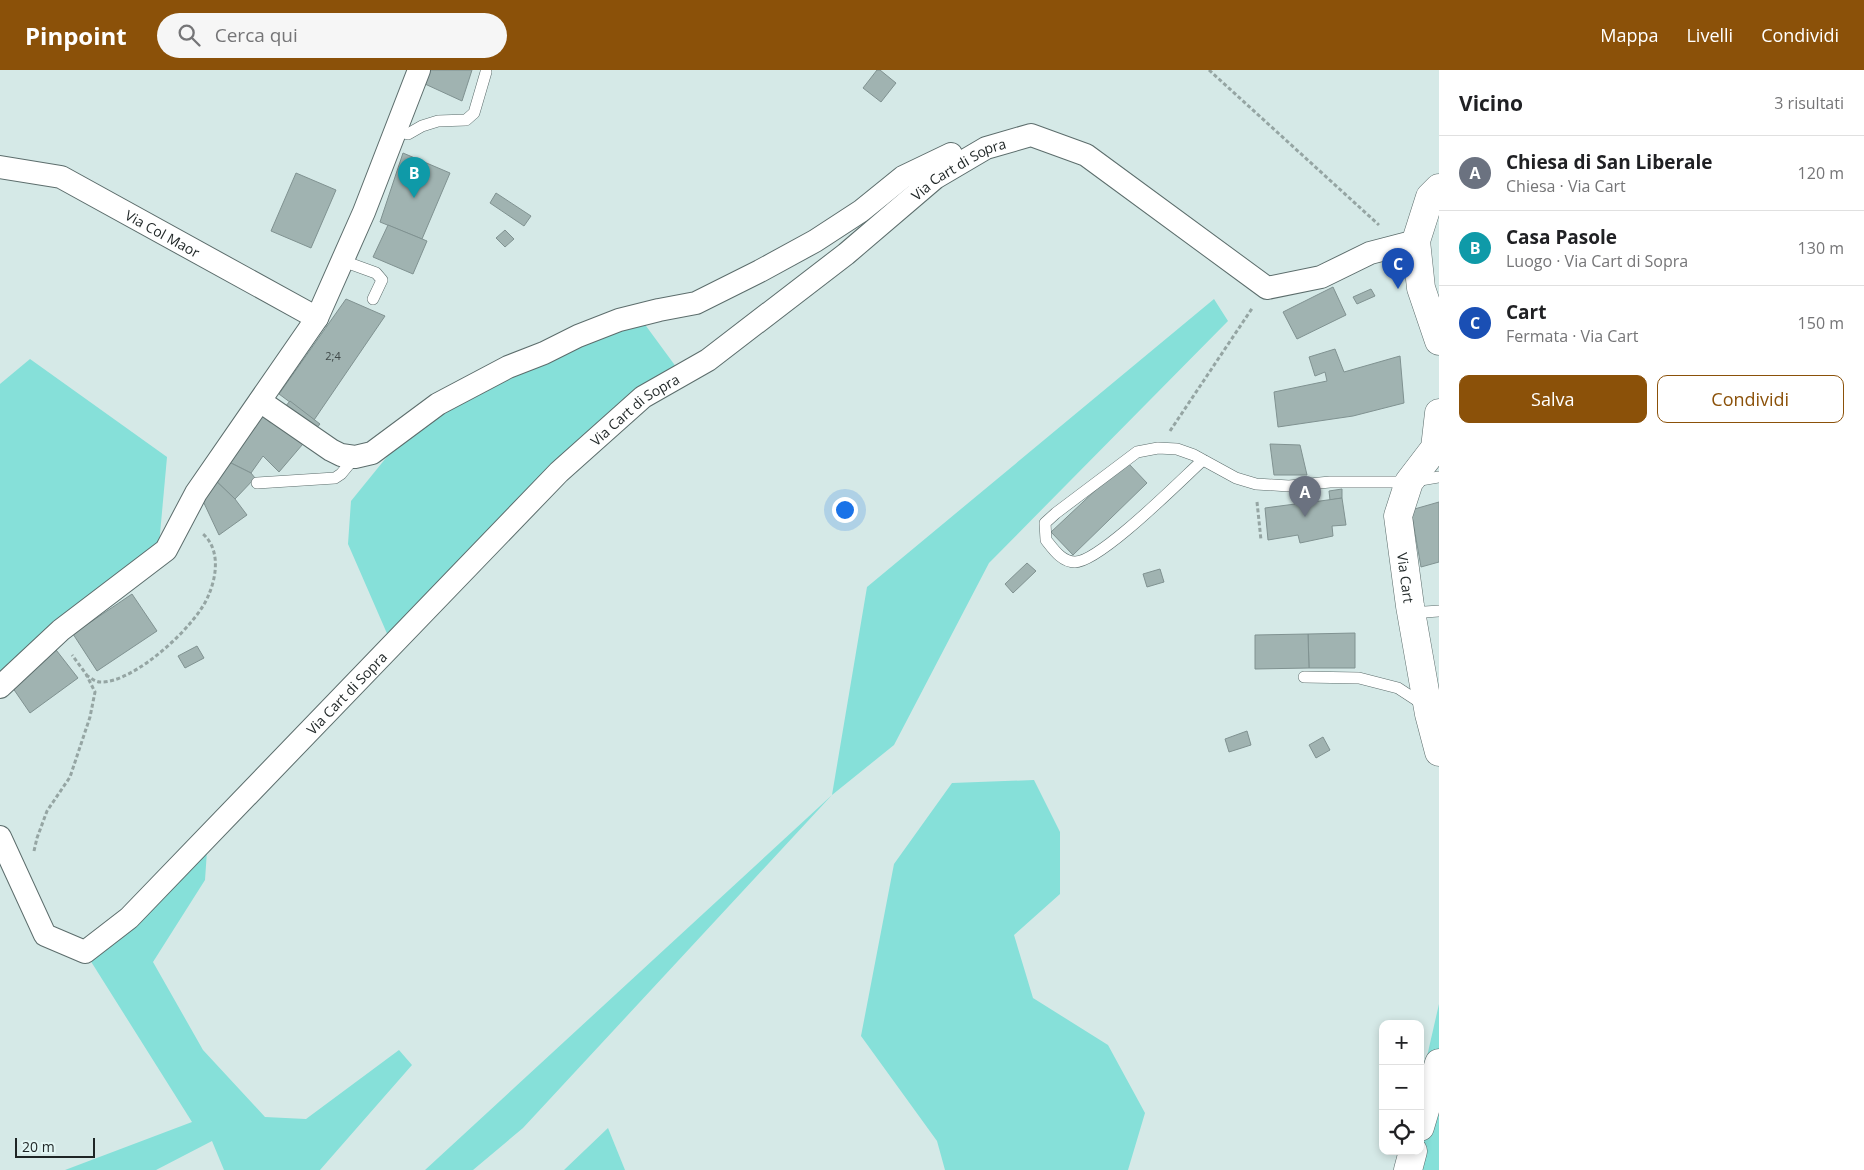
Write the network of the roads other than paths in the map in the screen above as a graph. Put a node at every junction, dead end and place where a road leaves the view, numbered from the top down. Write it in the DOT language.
graph roads {
  1 [pos="418,70"];
  2 [pos="486,72"];
  3 [pos="395,131"];
  4 [pos="1031,135"];
  5 [pos="0,167"];
  6 [pos="1439,188"];
  7 [pos="1416,241"];
  8 [pos="343,261"];
  9 [pos="373,299"];
  10 [pos="317,318"];
  11 [pos="1439,341"];
  12 [pos="260,401"];
  13 [pos="1439,413"];
  14 [pos="355,457"];
  15 [pos="1203,460"];
  16 [pos="1439,477"];
  17 [pos="1409,482"];
  18 [pos="257,483"];
  19 [pos="1439,610"];
  20 [pos="1411,613"];
  21 [pos="1304,677"];
  22 [pos="0,687"];
  23 [pos="1428,707"];
  24 [pos="1439,752"];
  25 [pos="0,837"];
  26 [pos="1439,1063"];
  27 [pos="1424,1114"];
  28 [pos="1412,1155"];
  29 [pos="1408,1170"];
  1 -- 3 [label="street"];
  2 -- 3 [label="lane"];
  3 -- 8 [label="street"];
  4 -- 7 [label="street"];
  4 -- 14 [label="street"];
  4 -- 25 [label="street, Via Cart di Sopra"];
  5 -- 10 [label="street, Via Col Maor"];
  6 -- 7 [label="street"];
  7 -- 11 [label="street"];
  8 -- 9 [label="lane"];
  8 -- 10 [label="street"];
  10 -- 12 [label="street"];
  12 -- 14 [label="street"];
  12 -- 22 [label="street"];
  13 -- 17 [label="street, Via Cart"];
  14 -- 18 [label="lane"];
  15 -- 15 [label="lane"];
  15 -- 17 [label="lane"];
  16 -- 17 [label="lane"];
  17 -- 20 [label="street, Via Cart"];
  19 -- 20 [label="lane"];
  20 -- 23 [label="street, Via Cart"];
  21 -- 23 [label="lane"];
  23 -- 24 [label="street, Via Cart"];
  26 -- 27 [label="street"];
  28 -- 29 [label="street"];
}
